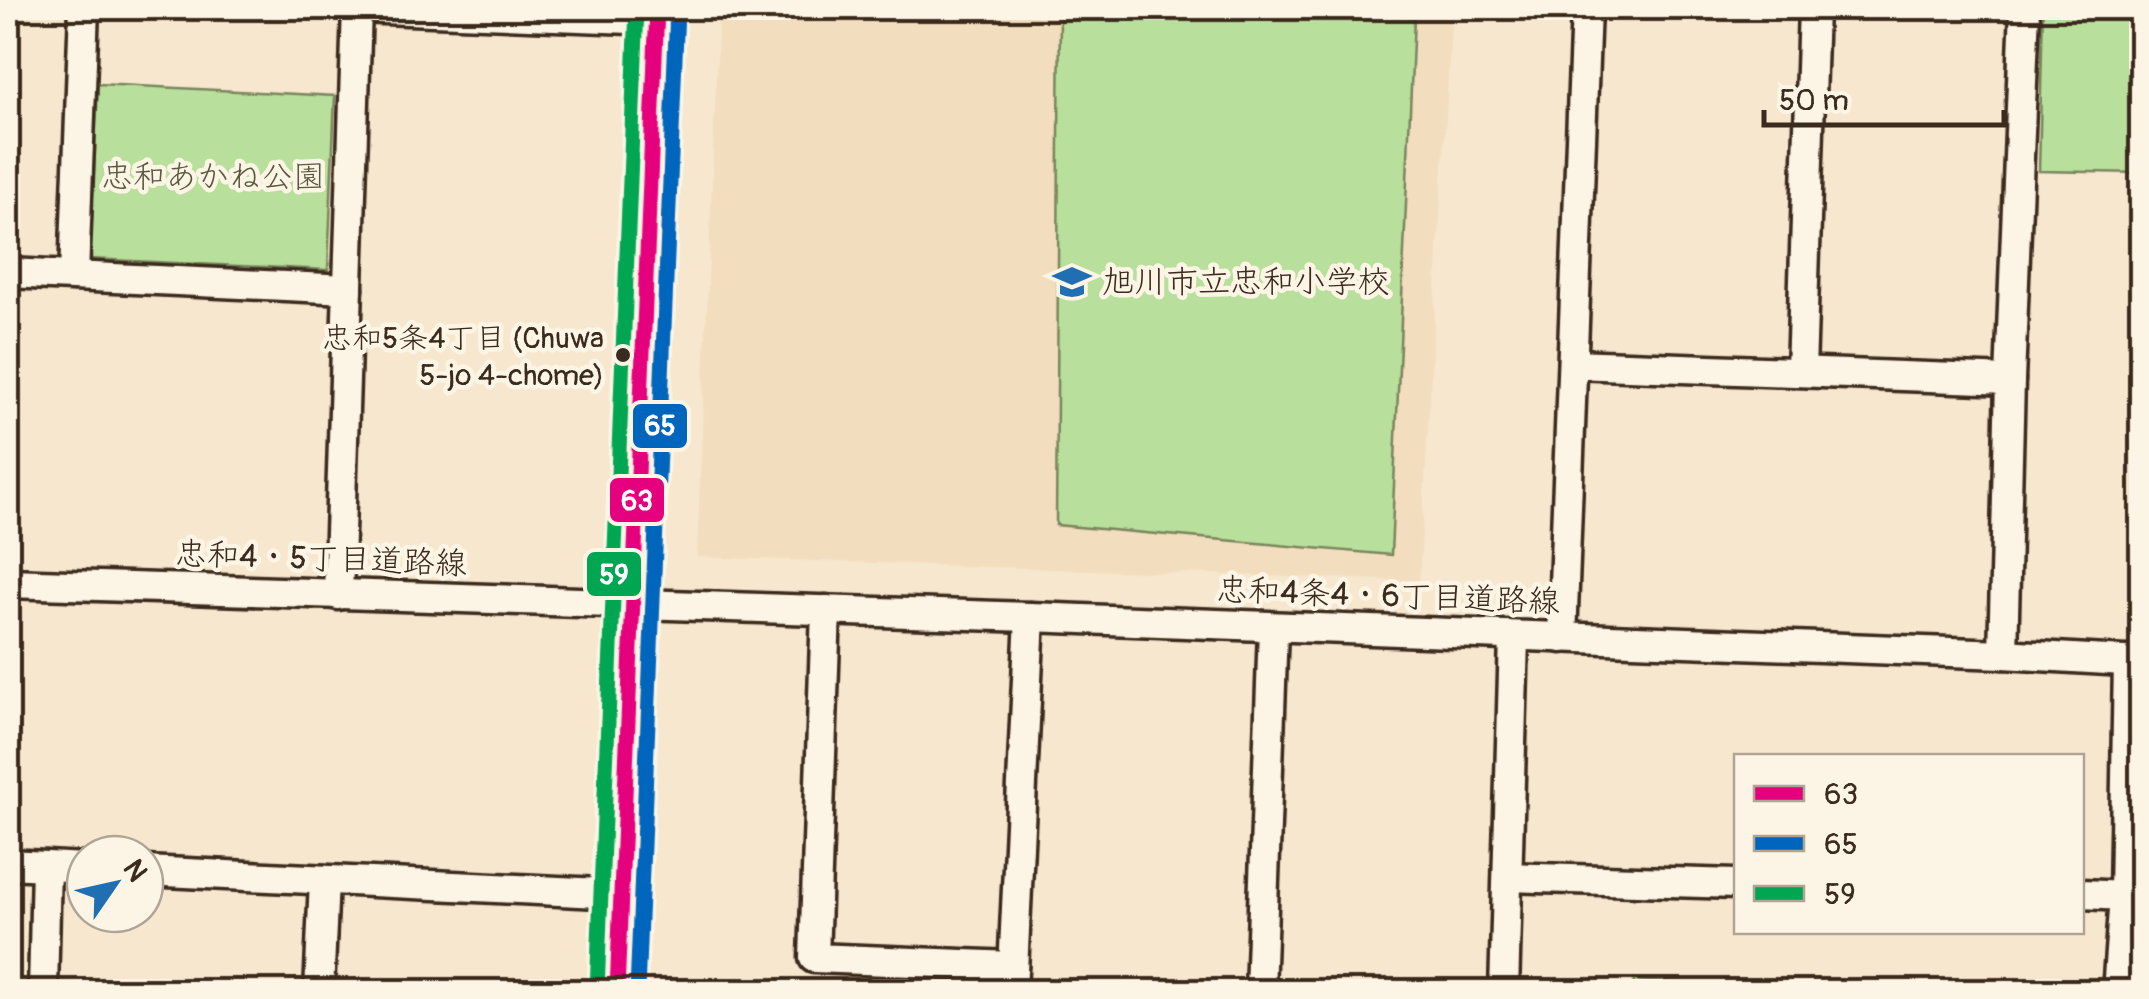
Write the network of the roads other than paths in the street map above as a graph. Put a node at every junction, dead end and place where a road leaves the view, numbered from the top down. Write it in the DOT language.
graph roads {
  1 [pos="84,8"];
  2 [pos="358,8"];
  3 [pos="1586,8"];
  4 [pos="1814,8"];
  5 [pos="2024,8"];
  6 [pos="656,14"];
  7 [pos="8,273"];
  8 [pos="74,276"];
  9 [pos="348,289"];
  10 [pos="1573,364"];
  11 [pos="1801,370"];
  12 [pos="2010,380"];
  13 [pos="8,583"];
  14 [pos="338,594"];
  15 [pos="632,605"];
  16 [pos="826,610"];
  17 [pos="1030,617"];
  18 [pos="1273,628"];
  19 [pos="1514,636"];
  20 [pos="1562,638"];
  21 [pos="2003,654"];
  22 [pos="2134,661"];
  23 [pos="8,864"];
  24 [pos="46,866"];
  25 [pos="65,867"];
  26 [pos="165,872"];
  27 [pos="1508,877"];
  28 [pos="324,880"];
  29 [pos="1734,884"];
  30 [pos="621,894"];
  31 [pos="2084,894"];
  32 [pos="2124,896"];
  33 [pos="1012,979"];
  34 [pos="43,992"];
  35 [pos="319,992"];
  36 [pos="617,992"];
  37 [pos="1260,992"];
  38 [pos="1504,992"];
  39 [pos="2118,992"];
  1 -- 8 [label="street"];
  2 -- 6 [label="street"];
  2 -- 9 [label="street"];
  3 -- 10 [label="street"];
  4 -- 11 [label="street"];
  5 -- 12 [label="street"];
  6 -- 15 [label="main road"];
  7 -- 8 [label="street"];
  8 -- 9 [label="street"];
  9 -- 14 [label="street"];
  10 -- 11 [label="street"];
  10 -- 20 [label="street"];
  11 -- 12 [label="street"];
  12 -- 21 [label="street"];
  13 -- 14 [label="street, 忠和4・5丁目道路線"];
  14 -- 15 [label="street, 忠和4・5丁目道路線"];
  15 -- 16 [label="street, 忠和4条4・6丁目道路線"];
  15 -- 30 [label="main road"];
  16 -- 17 [label="street, 忠和4条4・6丁目道路線"];
  16 -- 33 [label="street"];
  17 -- 18 [label="street, 忠和4条4・6丁目道路線"];
  17 -- 33 [label="street"];
  18 -- 19 [label="street, 忠和4条4・6丁目道路線"];
  18 -- 37 [label="street"];
  19 -- 20 [label="street, 忠和4条4・6丁目道路線"];
  19 -- 27 [label="street"];
  20 -- 21 [label="street, 忠和4条4・6丁目道路線"];
  21 -- 22 [label="street, 忠和4条4・6丁目道路線"];
  22 -- 32 [label="street"];
  23 -- 24 [label="street"];
  24 -- 25 [label="street"];
  24 -- 34 [label="street"];
  26 -- 28 [label="street"];
  27 -- 29 [label="street"];
  27 -- 38 [label="street"];
  28 -- 30 [label="street"];
  28 -- 35 [label="street"];
  30 -- 36 [label="main road"];
  31 -- 32 [label="street"];
  32 -- 39 [label="street"];
}
